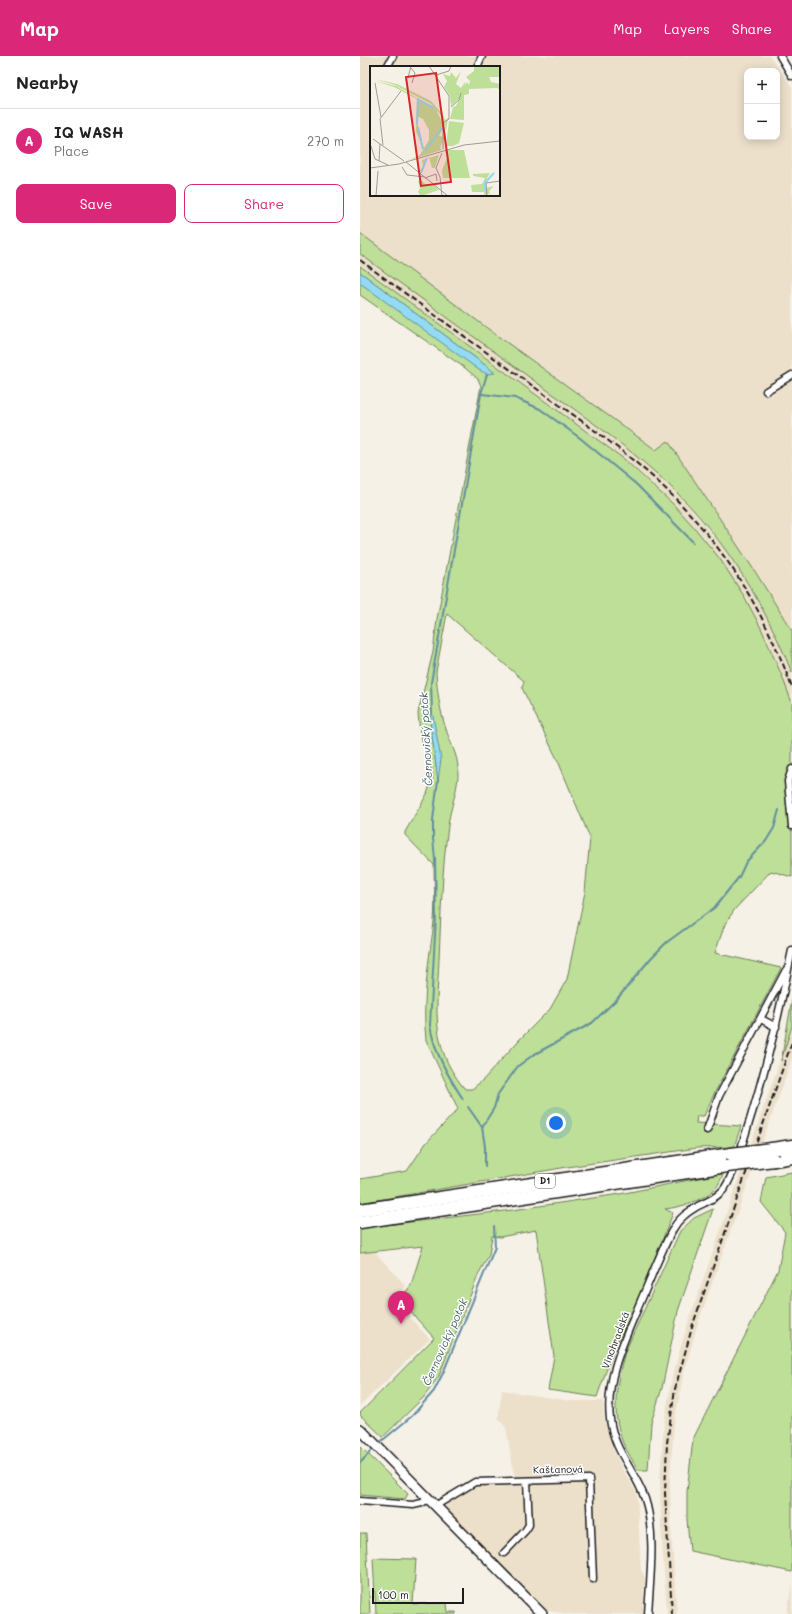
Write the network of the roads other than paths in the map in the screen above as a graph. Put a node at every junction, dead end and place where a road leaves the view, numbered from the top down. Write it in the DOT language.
graph roads {
  1 [pos="393,56"];
  2 [pos="482,56"];
  3 [pos="780,56"];
  4 [pos="388,66"];
  5 [pos="477,66"];
  6 [pos="792,76"];
  7 [pos="792,375"];
  8 [pos="766,391"];
  9 [pos="792,769"];
  10 [pos="792,826"];
  11 [pos="792,950"];
  12 [pos="790,964"];
  13 [pos="761,1019"];
  14 [pos="776,1027"];
  15 [pos="707,1130"];
  16 [pos="742,1146"];
  17 [pos="792,1146"];
  18 [pos="792,1157"];
  19 [pos="730,1169"];
  20 [pos="360,1210"];
  21 [pos="360,1222"];
  22 [pos="360,1429"];
  23 [pos="527,1481"];
  24 [pos="428,1499"];
  25 [pos="360,1501"];
  26 [pos="435,1506"];
  27 [pos="504,1553"];
  28 [pos="593,1579"];
  29 [pos="542,1614"];
  30 [pos="648,1614"];
  1 -- 4 [label="street"];
  2 -- 5 [label="street"];
  3 -- 6 [label="street"];
  7 -- 8 [label="street"];
  9 -- 10 [label="street"];
  11 -- 12 [label="street"];
  12 -- 13 [label="street"];
  12 -- 14 [label="street"];
  13 -- 14 [label="street"];
  13 -- 15 [label="street"];
  14 -- 16 [label="street"];
  17 -- 20 [label="highway, D1, bridge"];
  18 -- 19 [label="highway, D1, bridge"];
  19 -- 21 [label="highway, D1"];
  19 -- 30 [label="street, Vinohradská"];
  22 -- 24 [label="main road"];
  23 -- 26 [label="street, Kaštanová"];
  23 -- 27 [label="street"];
  23 -- 28 [label="street, Kaštanová"];
  24 -- 25 [label="street"];
  24 -- 26 [label="main road"];
  26 -- 29 [label="main road"];
}
